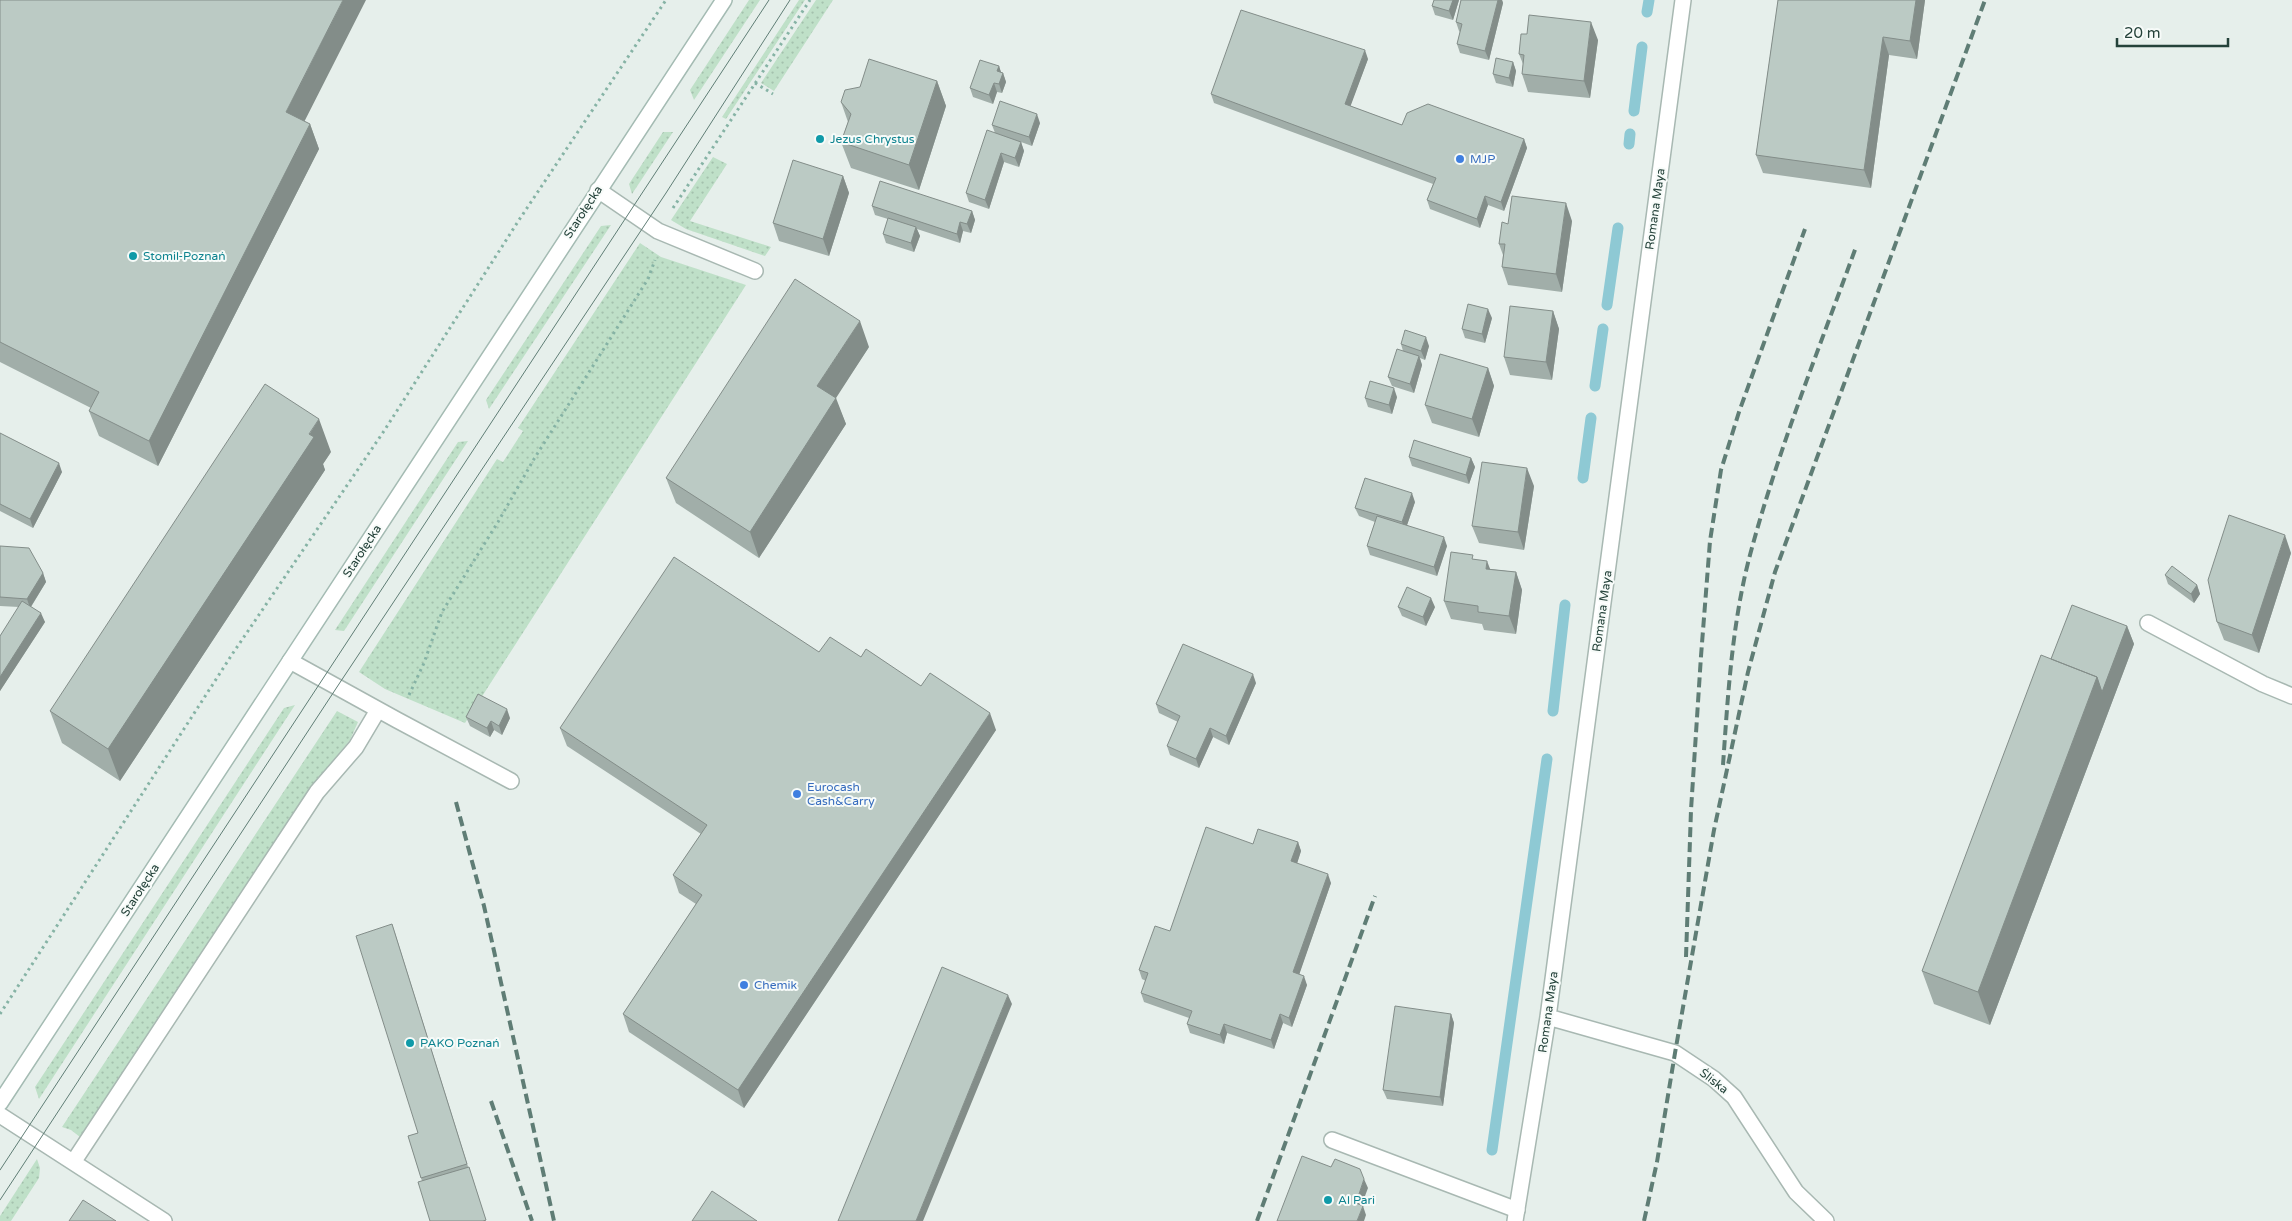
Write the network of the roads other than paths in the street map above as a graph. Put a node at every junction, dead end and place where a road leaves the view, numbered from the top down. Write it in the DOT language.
graph roads {
  1 [pos="724,0"];
  2 [pos="1683,0"];
  3 [pos="598,190"];
  4 [pos="755,271"];
  5 [pos="2148,623"];
  6 [pos="290,661"];
  7 [pos="2292,696"];
  8 [pos="378,710"];
  9 [pos="511,780"];
  10 [pos="1548,1017"];
  11 [pos="0,1103"];
  12 [pos="0,1115"];
  13 [pos="1332,1140"];
  14 [pos="74,1161"];
  15 [pos="1516,1216"];
  16 [pos="164,1221"];
  17 [pos="1826,1221"];
  1 -- 3 [label="street, Starołęcka"];
  2 -- 10 [label="street, Romana Maya"];
  3 -- 4 [label="street"];
  3 -- 6 [label="street, Starołęcka"];
  5 -- 7 [label="street"];
  6 -- 8 [label="street"];
  6 -- 11 [label="street, Starołęcka"];
  8 -- 9 [label="street"];
  8 -- 14 [label="street"];
  10 -- 15 [label="street, Romana Maya"];
  10 -- 17 [label="street, Śliska"];
  12 -- 14 [label="street"];
  13 -- 15 [label="street"];
  14 -- 16 [label="street"];
}
